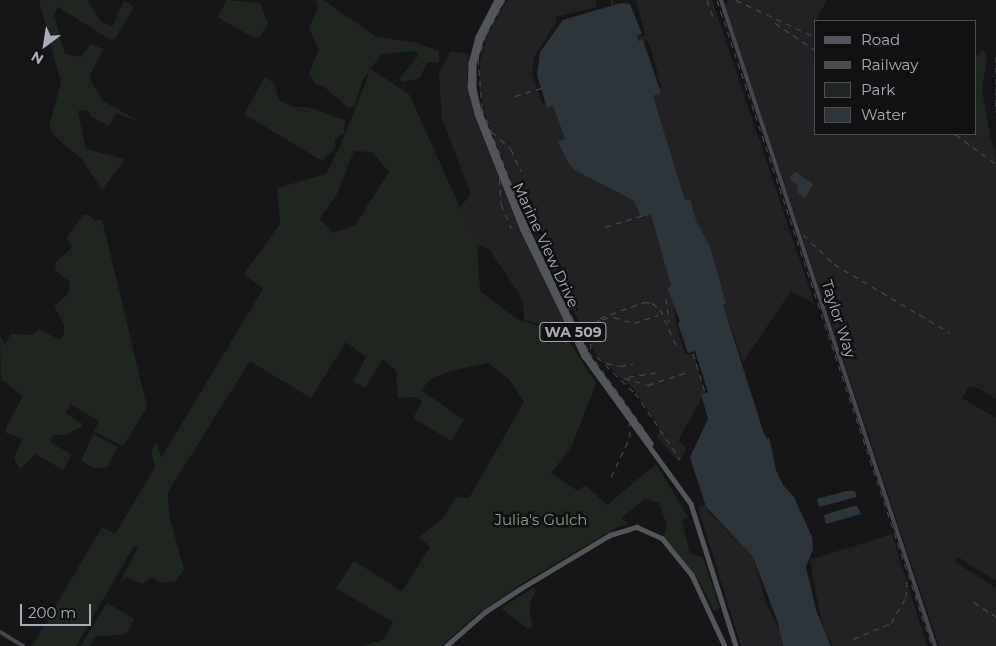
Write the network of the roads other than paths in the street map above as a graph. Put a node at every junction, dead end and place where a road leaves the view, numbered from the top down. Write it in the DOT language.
graph roads {
  1 [pos="497,0"];
  2 [pos="502,0"];
  3 [pos="721,0"];
  4 [pos="0,632"];
  5 [pos="23,646"];
  6 [pos="446,646"];
  7 [pos="725,646"];
  8 [pos="738,646"];
  9 [pos="935,646"];
  1 -- 8 [label="main road, Marine View Drive / WA 509"];
  2 -- 8 [label="main road, Marine View Drive / WA 509"];
  3 -- 9 [label="street, Taylor Way"];
  4 -- 5 [label="street"];
  6 -- 7 [label="main road"];
}
